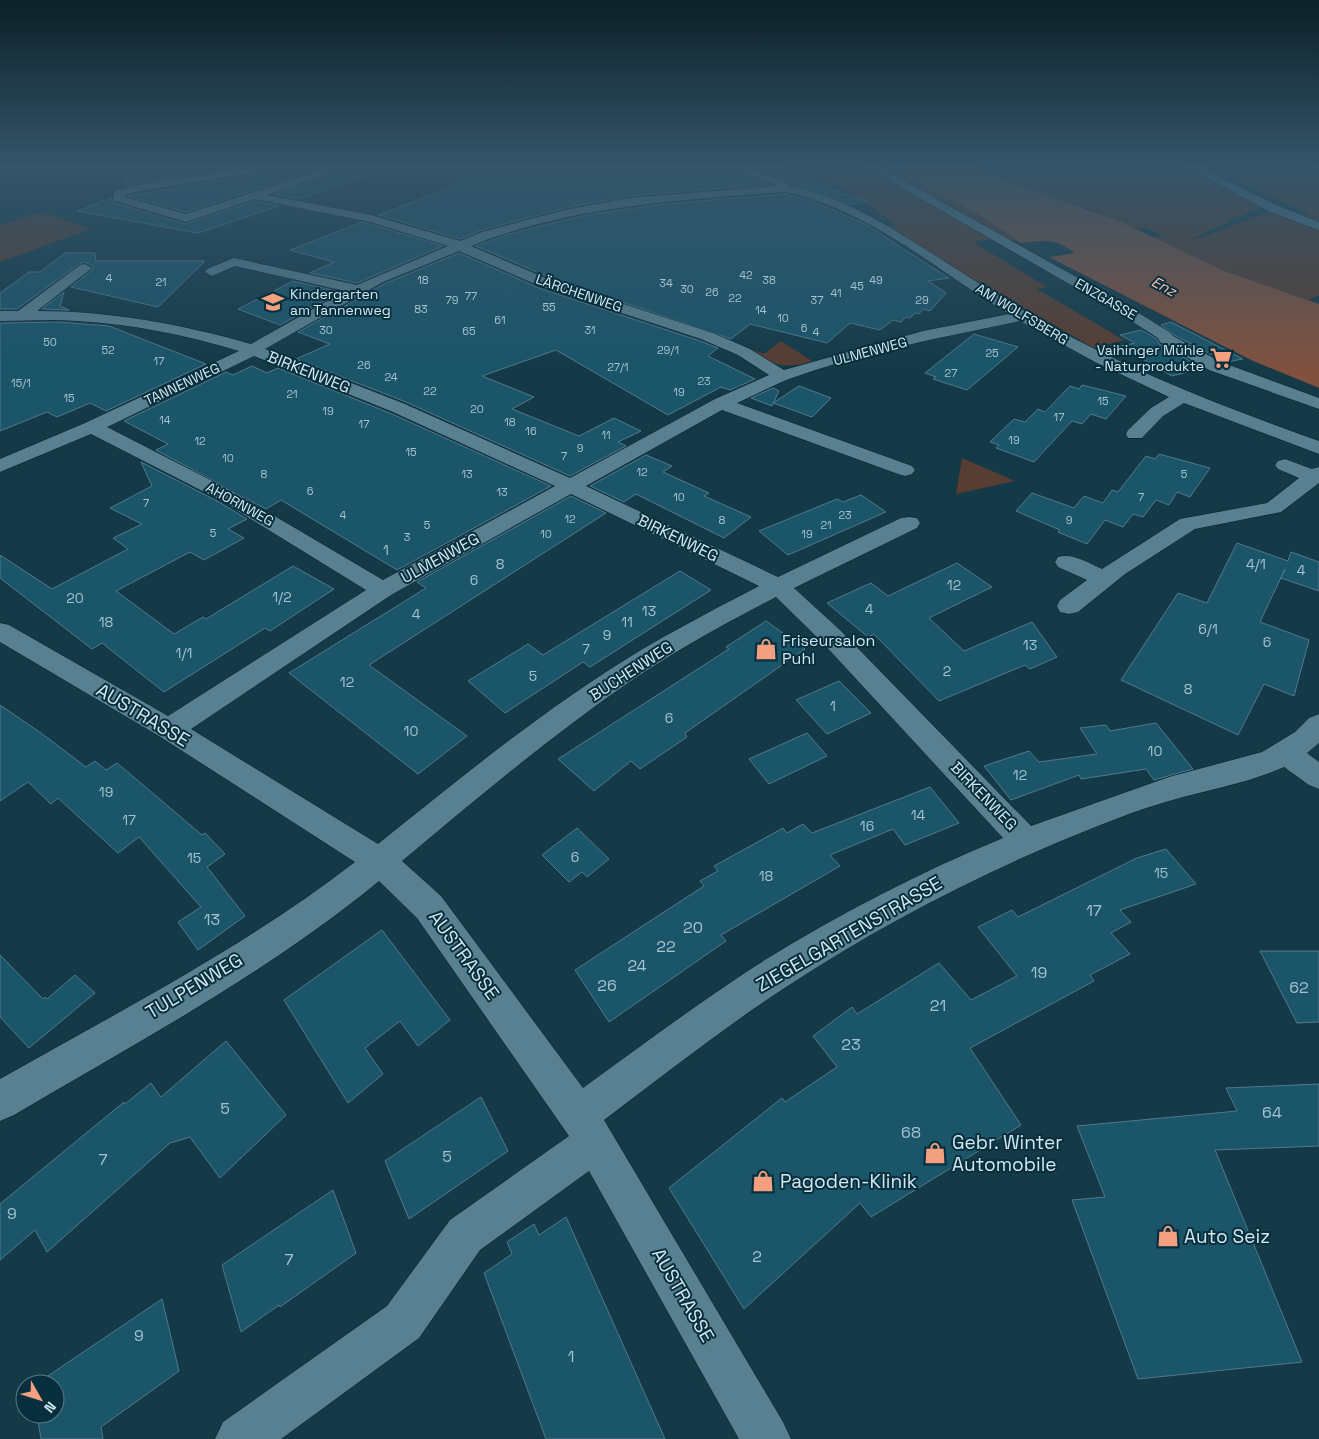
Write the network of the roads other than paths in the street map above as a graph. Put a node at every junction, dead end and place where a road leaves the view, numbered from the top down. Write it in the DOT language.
graph roads {
  1 [pos="428,234"];
  2 [pos="492,234"];
  3 [pos="892,234"];
  4 [pos="988,234"];
  5 [pos="459,245"];
  6 [pos="300,263"];
  7 [pos="85,268"];
  8 [pos="212,272"];
  9 [pos="284,272"];
  10 [pos="357,289"];
  11 [pos="23,315"];
  12 [pos="0,316"];
  13 [pos="1024,316"];
  14 [pos="1072,344"];
  15 [pos="251,350"];
  16 [pos="1054,350"];
  17 [pos="782,376"];
  18 [pos="1183,396"];
  19 [pos="722,403"];
  20 [pos="1319,404"];
  21 [pos="92,426"];
  22 [pos="1135,434"];
  23 [pos="1319,448"];
  24 [pos="1285,465"];
  25 [pos="0,466"];
  26 [pos="905,470"];
  27 [pos="1316,475"];
  28 [pos="569,486"];
  29 [pos="909,523"];
  30 [pos="1066,562"];
  31 [pos="1104,579"];
  32 [pos="778,586"];
  33 [pos="383,590"];
  34 [pos="1068,606"];
  35 [pos="0,631"];
  36 [pos="1319,726"];
  37 [pos="169,729"];
  38 [pos="1286,754"];
  39 [pos="1319,777"];
  40 [pos="1026,841"];
  41 [pos="381,862"];
  42 [pos="0,1101"];
  43 [pos="587,1128"];
  44 [pos="240,1439"];
  45 [pos="766,1439"];
  1 -- 5 [label="street, LÄRCHENWEG"];
  2 -- 5 [label="street, TANNENWEG"];
  3 -- 13 [label="street, AM WOLFSBERG"];
  4 -- 20 [label="street, ENZGASSE"];
  5 -- 10 [label="street, TANNENWEG"];
  5 -- 17 [label="street, LÄRCHENWEG"];
  6 -- 9 [label="street"];
  7 -- 11 [label="street"];
  8 -- 9 [label="street"];
  9 -- 10 [label="street"];
  10 -- 15 [label="street, TANNENWEG"];
  11 -- 12 [label="street, BIRKENWEG"];
  11 -- 15 [label="street, BIRKENWEG"];
  13 -- 14 [label="street, AM WOLFSBERG"];
  13 -- 17 [label="street, ULMENWEG"];
  14 -- 16 [label="street"];
  14 -- 18 [label="street, AM WOLFSBERG"];
  15 -- 21 [label="street, TANNENWEG"];
  15 -- 28 [label="street, BIRKENWEG"];
  17 -- 19 [label="street, ULMENWEG"];
  18 -- 22 [label="street"];
  18 -- 23 [label="street, AM WOLFSBERG"];
  19 -- 26 [label="street"];
  19 -- 28 [label="street, ULMENWEG"];
  21 -- 25 [label="street, TANNENWEG"];
  21 -- 33 [label="street, AHORNWEG"];
  24 -- 27 [label="street"];
  27 -- 31 [label="street"];
  28 -- 32 [label="street, BIRKENWEG"];
  28 -- 33 [label="street, ULMENWEG"];
  29 -- 32 [label="street, BUCHENWEG"];
  30 -- 31 [label="street"];
  31 -- 34 [label="street"];
  32 -- 40 [label="street, BIRKENWEG"];
  32 -- 41 [label="street, BUCHENWEG"];
  33 -- 37 [label="street, ULMENWEG"];
  35 -- 37 [label="street, AUSTRASSE"];
  36 -- 38 [label="street, ZIEGELGARTENSTRASSE"];
  37 -- 41 [label="street, AUSTRASSE"];
  38 -- 39 [label="street"];
  38 -- 40 [label="street, ZIEGELGARTENSTRASSE"];
  40 -- 43 [label="street, ZIEGELGARTENSTRASSE"];
  41 -- 42 [label="street, TULPENWEG"];
  41 -- 43 [label="street, AUSTRASSE"];
  43 -- 44 [label="street, ZIEGELGARTENSTRASSE"];
  43 -- 45 [label="street, AUSTRASSE"];
}
